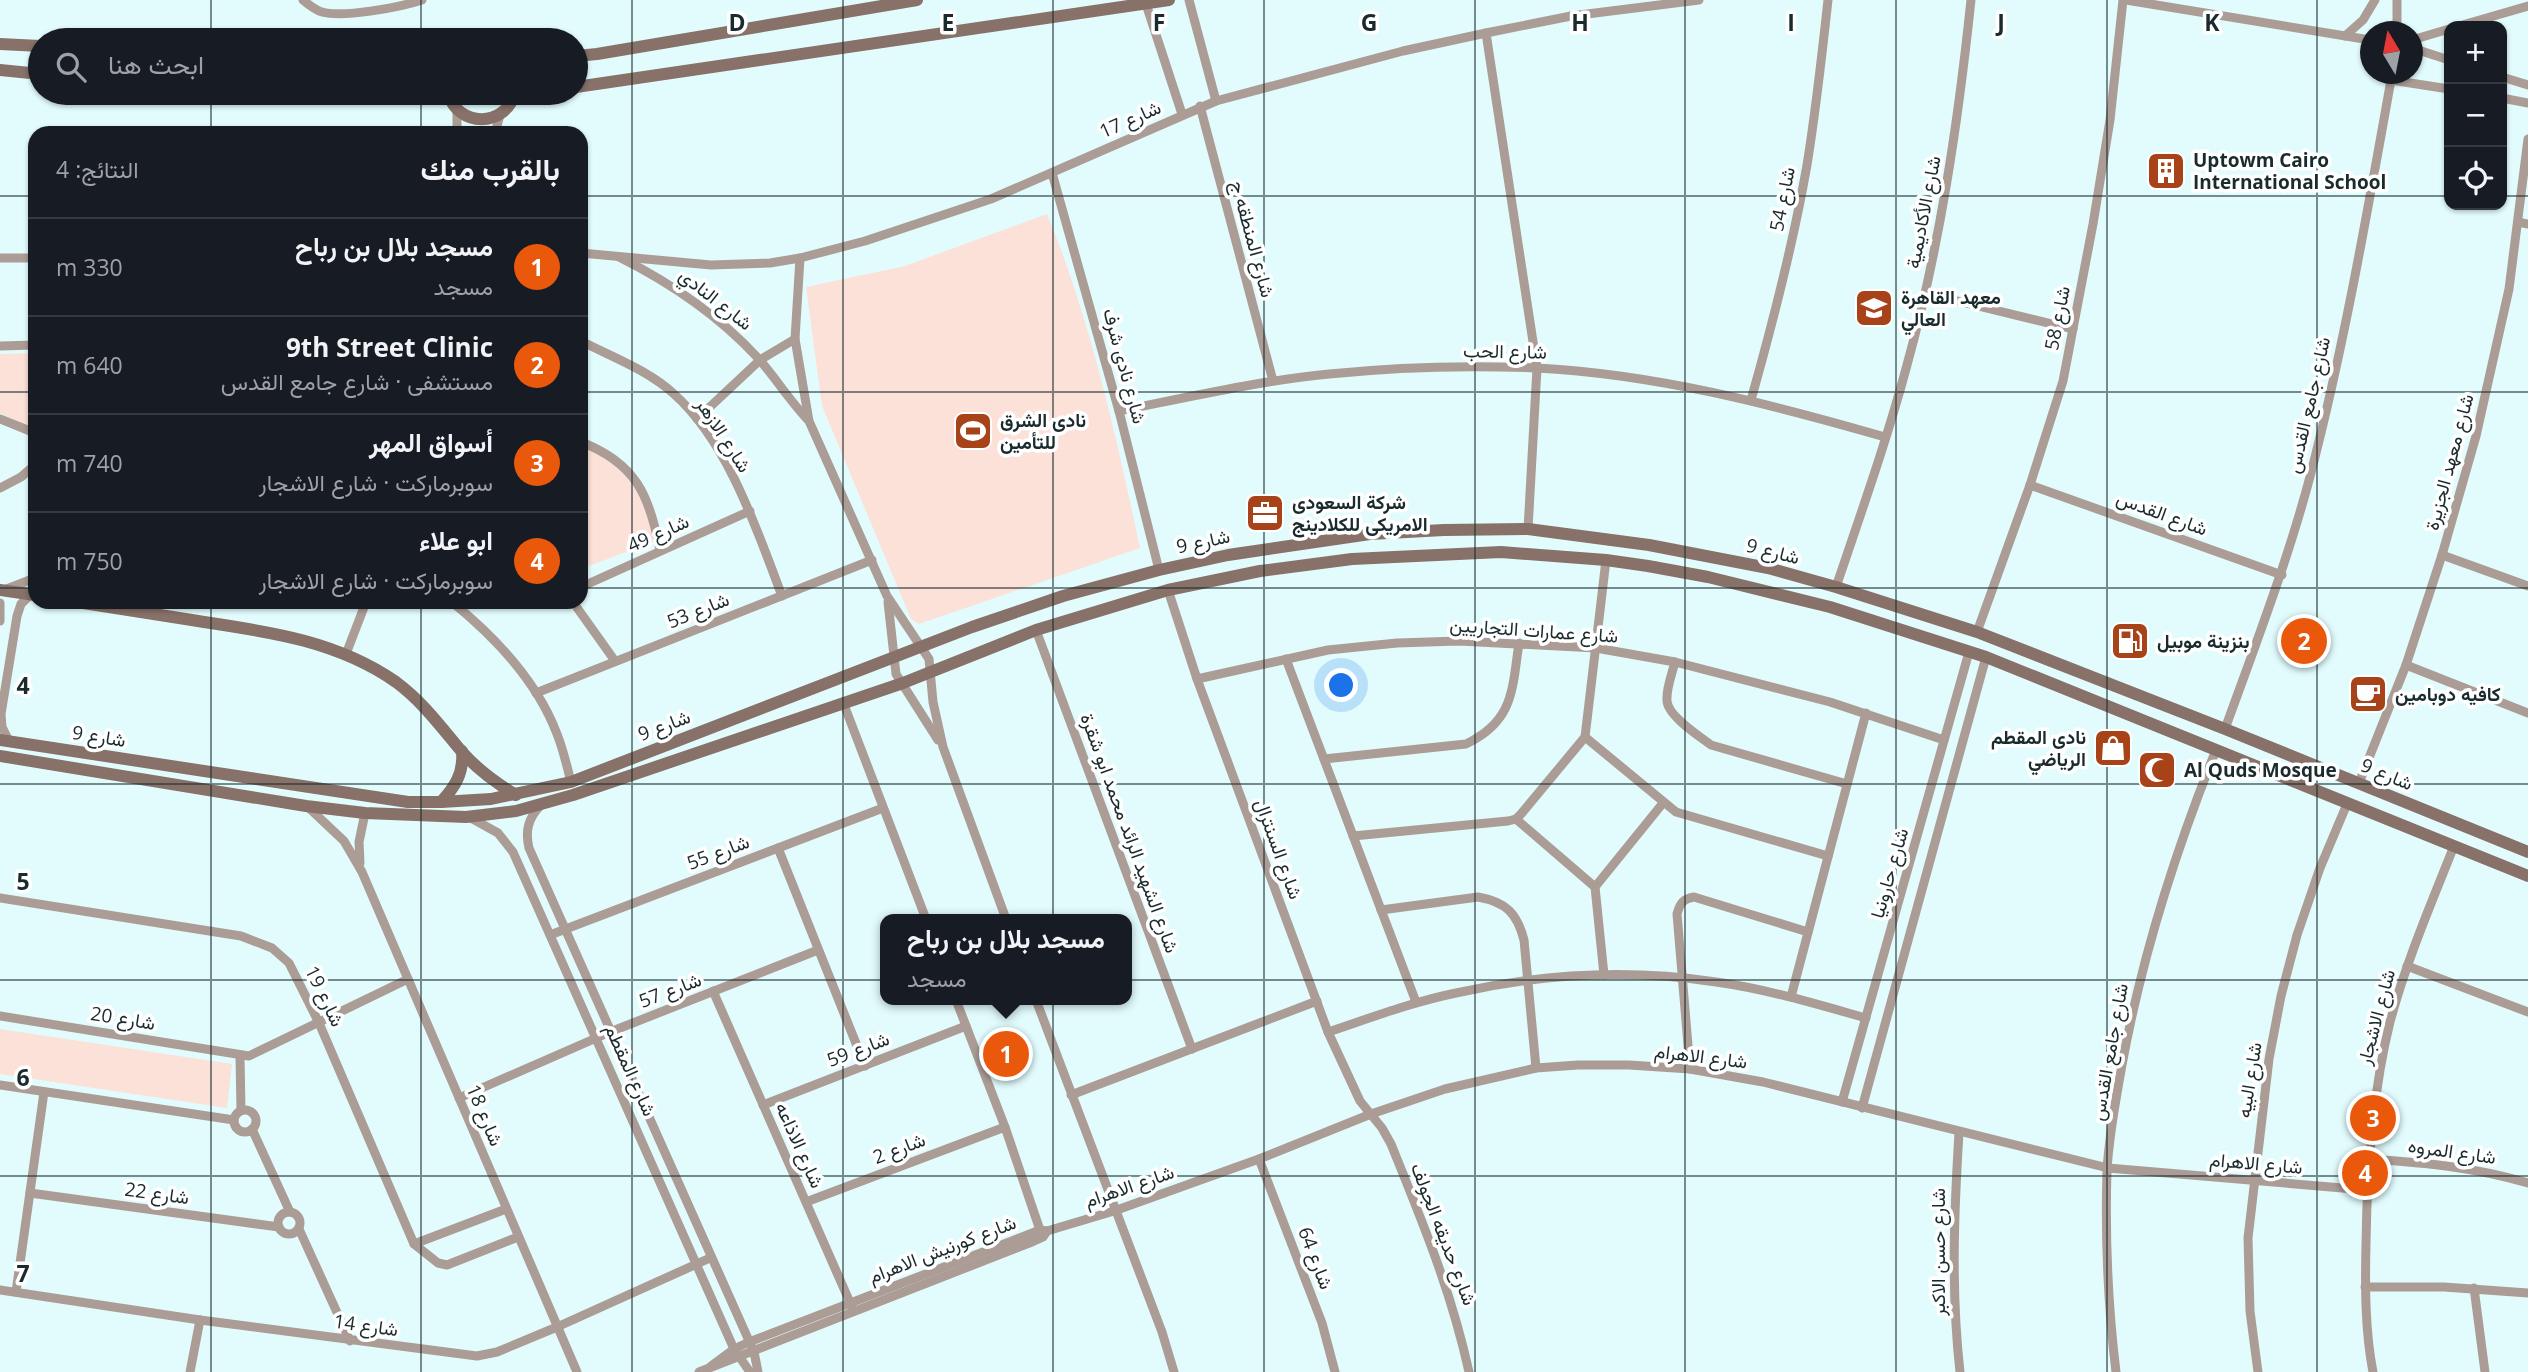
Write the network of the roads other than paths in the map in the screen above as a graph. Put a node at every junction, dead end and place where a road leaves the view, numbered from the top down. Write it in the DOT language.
graph roads {
  1 [pos="303,0"];
  2 [pos="422,0"];
  3 [pos="917,0"];
  4 [pos="1169,0"];
  5 [pos="1189,0"];
  6 [pos="1699,0"];
  7 [pos="1828,0"];
  8 [pos="1971,0"];
  9 [pos="2124,0"];
  10 [pos="2375,0"];
  11 [pos="2397,0"];
  12 [pos="1146,4"];
  13 [pos="2528,6"];
  14 [pos="2397,21"];
  15 [pos="2476,21"];
  16 [pos="2444,31"];
  17 [pos="1486,33"];
  18 [pos="2345,36"];
  19 [pos="2423,37"];
  20 [pos="2360,38"];
  21 [pos="0,44"];
  22 [pos="28,45"];
  23 [pos="2423,51"];
  24 [pos="588,55"];
  25 [pos="2444,58"];
  26 [pos="0,70"];
  27 [pos="28,73"];
  28 [pos="2507,79"];
  29 [pos="2423,83"];
  30 [pos="2391,84"];
  31 [pos="588,85"];
  32 [pos="2528,85"];
  33 [pos="2444,88"];
  34 [pos="2507,99"];
  35 [pos="1216,101"];
  36 [pos="2528,103"];
  37 [pos="454,105"];
  38 [pos="510,105"];
  39 [pos="1200,107"];
  40 [pos="457,110"];
  41 [pos="1182,114"];
  42 [pos="500,115"];
  43 [pos="457,126"];
  44 [pos="497,126"];
  45 [pos="2528,139"];
  46 [pos="1052,173"];
  47 [pos="2518,222"];
  48 [pos="2528,224"];
  49 [pos="588,253"];
  50 [pos="614,255"];
  51 [pos="0,258"];
  52 [pos="28,258"];
  53 [pos="800,258"];
  54 [pos="1925,293"];
  55 [pos="2073,329"];
  56 [pos="795,339"];
  57 [pos="588,344"];
  58 [pos="28,345"];
  59 [pos="0,346"];
  60 [pos="760,360"];
  61 [pos="1537,368"];
  62 [pos="1273,381"];
  63 [pos="1751,400"];
  64 [pos="1119,411"];
  65 [pos="0,419"];
  66 [pos="697,419"];
  67 [pos="809,421"];
  68 [pos="28,430"];
  69 [pos="1885,437"];
  70 [pos="588,445"];
  71 [pos="28,471"];
  72 [pos="2031,485"];
  73 [pos="0,488"];
  74 [pos="750,511"];
  75 [pos="1528,528"];
  76 [pos="660,551"];
  77 [pos="2442,555"];
  78 [pos="872,560"];
  79 [pos="1606,560"];
  80 [pos="1159,570"];
  81 [pos="2282,575"];
  82 [pos="28,581"];
  83 [pos="588,584"];
  84 [pos="2528,586"];
  85 [pos="1836,587"];
  86 [pos="1168,590"];
  87 [pos="1,594"];
  88 [pos="28,595"];
  89 [pos="782,596"];
  90 [pos="887,596"];
  91 [pos="28,599"];
  92 [pos="122,609"];
  93 [pos="363,609"];
  94 [pos="460,609"];
  95 [pos="578,609"];
  96 [pos="1017,611"];
  97 [pos="0,621"];
  98 [pos="1036,630"];
  99 [pos="1978,632"];
  100 [pos="1015,637"];
  101 [pos="1519,643"];
  102 [pos="922,646"];
  103 [pos="1596,648"];
  104 [pos="1969,652"];
  105 [pos="346,654"];
  106 [pos="894,656"];
  107 [pos="1986,657"];
  108 [pos="1286,659"];
  109 [pos="615,662"];
  110 [pos="1675,662"];
  111 [pos="2406,665"];
  112 [pos="930,673"];
  113 [pos="1197,679"];
  114 [pos="904,683"];
  115 [pos="536,693"];
  116 [pos="842,702"];
  117 [pos="1866,713"];
  118 [pos="2528,713"];
  119 [pos="2225,729"];
  120 [pos="1585,737"];
  121 [pos="1944,740"];
  122 [pos="4,741"];
  123 [pos="943,747"];
  124 [pos="2216,750"];
  125 [pos="462,751"];
  126 [pos="2,759"];
  127 [pos="1324,759"];
  128 [pos="571,782"];
  129 [pos="2359,783"];
  130 [pos="1847,784"];
  131 [pos="516,795"];
  132 [pos="441,802"];
  133 [pos="1663,803"];
  134 [pos="2347,804"];
  135 [pos="541,805"];
  136 [pos="306,806"];
  137 [pos="883,808"];
  138 [pos="365,813"];
  139 [pos="466,817"];
  140 [pos="1516,819"];
  141 [pos="1353,836"];
  142 [pos="2454,846"];
  143 [pos="778,848"];
  144 [pos="2528,852"];
  145 [pos="1828,856"];
  146 [pos="362,872"];
  147 [pos="2528,876"];
  148 [pos="1595,887"];
  149 [pos="0,898"];
  150 [pos="1381,910"];
  151 [pos="924,914"];
  152 [pos="1004,914"];
  153 [pos="565,929"];
  154 [pos="1808,932"];
  155 [pos="550,935"];
  156 [pos="818,950"];
  157 [pos="2407,967"];
  158 [pos="1604,975"];
  159 [pos="1682,978"];
  160 [pos="408,979"];
  161 [pos="1527,981"];
  162 [pos="713,991"];
  163 [pos="1791,997"];
  164 [pos="1317,1001"];
  165 [pos="1416,1002"];
  166 [pos="958,1005"];
  167 [pos="1038,1005"];
  168 [pos="2528,1012"];
  169 [pos="0,1016"];
  170 [pos="1866,1018"];
  171 [pos="319,1023"];
  172 [pos="966,1026"];
  173 [pos="610,1032"];
  174 [pos="1328,1032"];
  175 [pos="596,1038"];
  176 [pos="1192,1049"];
  177 [pos="240,1056"];
  178 [pos="865,1066"];
  179 [pos="1536,1068"];
  180 [pos="1690,1069"];
  181 [pos="0,1085"];
  182 [pos="44,1092"];
  183 [pos="1071,1095"];
  184 [pos="458,1098"];
  185 [pos="1842,1102"];
  186 [pos="763,1105"];
  187 [pos="1862,1108"];
  188 [pos="241,1111"];
  189 [pos="1371,1114"];
  190 [pos="234,1120"];
  191 [pos="1005,1127"];
  192 [pos="251,1129"];
  193 [pos="1959,1133"];
  194 [pos="1259,1159"];
  195 [pos="2369,1159"];
  196 [pos="2108,1168"];
  197 [pos="2254,1180"];
  198 [pos="2528,1183"];
  199 [pos="2366,1190"];
  200 [pos="30,1193"];
  201 [pos="806,1202"];
  202 [pos="506,1209"];
  203 [pos="1114,1211"];
  204 [pos="290,1212"];
  205 [pos="279,1227"];
  206 [pos="299,1229"];
  207 [pos="1043,1233"];
  208 [pos="518,1237"];
  209 [pos="414,1244"];
  210 [pos="710,1258"];
  211 [pos="696,1264"];
  212 [pos="2365,1287"];
  213 [pos="2474,1288"];
  214 [pos="0,1290"];
  215 [pos="16,1292"];
  216 [pos="2528,1293"];
  217 [pos="852,1308"];
  218 [pos="200,1320"];
  219 [pos="557,1327"];
  220 [pos="350,1341"];
  221 [pos="749,1342"];
  222 [pos="734,1349"];
  223 [pos="754,1352"];
  224 [pos="739,1358"];
  225 [pos="712,1366"];
  226 [pos="190,1372"];
  227 [pos="577,1372"];
  228 [pos="699,1372"];
  229 [pos="750,1372"];
  230 [pos="758,1372"];
  231 [pos="1174,1372"];
  232 [pos="1335,1372"];
  233 [pos="1469,1372"];
  234 [pos="1960,1372"];
  235 [pos="2116,1372"];
  236 [pos="2258,1372"];
  237 [pos="2373,1372"];
  238 [pos="2485,1372"];
  1 -- 2 [label="street"];
  3 -- 24 [label="main road"];
  4 -- 12 [label="main road"];
  5 -- 35 [label="street"];
  6 -- 17 [label="street, شارع 17"];
  7 -- 63 [label="street, شارع 54"];
  8 -- 54 [label="street, شارع الأكاديمية"];
  9 -- 18 [label="street"];
  9 -- 55 [label="street, شارع 58"];
  10 -- 18 [label="street"];
  11 -- 14 [label="street"];
  12 -- 31 [label="main road"];
  12 -- 41 [label="street"];
  13 -- 15 [label="street"];
  16 -- 19 [label="street"];
  17 -- 35 [label="street, شارع 17"];
  17 -- 61 [label="street"];
  18 -- 20 [label="street"];
  21 -- 22 [label="main road"];
  23 -- 25 [label="street"];
  26 -- 27 [label="main road"];
  28 -- 32 [label="street"];
  29 -- 33 [label="street"];
  30 -- 81 [label="street, شارع جامع القدس"];
  34 -- 36 [label="street"];
  35 -- 39 [label="street, شارع 17"];
  37 -- 40 [label="main road"];
  38 -- 42 [label="main road"];
  39 -- 41 [label="street, شارع 17"];
  39 -- 62 [label="street, شارع المنطقه ج"];
  40 -- 42 [label="main road"];
  40 -- 43 [label="street"];
  41 -- 46 [label="street, شارع 17"];
  42 -- 44 [label="street"];
  45 -- 47 [label="street, شارع معهد الجزيرة"];
  46 -- 53 [label="street, شارع 17"];
  46 -- 64 [label="street, شارع نادى شرف"];
  47 -- 48 [label="street"];
  47 -- 77 [label="street, شارع معهد الجزيرة"];
  49 -- 50 [label="street, شارع 17"];
  50 -- 53 [label="street, شارع 17"];
  50 -- 60 [label="street, شارع النادي"];
  51 -- 52 [label="street"];
  53 -- 56 [label="street, شارع النادي"];
  54 -- 55 [label="street"];
  54 -- 69 [label="street, شارع الأكاديمية"];
  55 -- 72 [label="street, شارع 58"];
  56 -- 60 [label="street"];
  56 -- 67 [label="street, شارع النادي"];
  57 -- 66 [label="street, شارع الازهر"];
  58 -- 59 [label="street"];
  60 -- 66 [label="street"];
  60 -- 67 [label="street, شارع النادي"];
  61 -- 62 [label="street, شارع الحب"];
  61 -- 63 [label="street, شارع الحب"];
  61 -- 75 [label="street"];
  62 -- 64 [label="street, شارع الحب"];
  63 -- 69 [label="street, شارع الحب"];
  64 -- 80 [label="street, شارع نادى شرف"];
  65 -- 68 [label="street"];
  66 -- 74 [label="street, شارع الازهر"];
  67 -- 78 [label="street, شارع النادي"];
  69 -- 85 [label="street, شارع الأكاديمية"];
  70 -- 76 [label="street"];
  71 -- 73 [label="street"];
  72 -- 81 [label="street, شارع القدس"];
  72 -- 99 [label="street, شارع 58"];
  74 -- 76 [label="street, شارع 49"];
  74 -- 89 [label="street, شارع الازهر"];
  75 -- 80 [label="main road, شارع 9"];
  75 -- 85 [label="main road, شارع 9"];
  76 -- 83 [label="street, شارع 49"];
  77 -- 84 [label="street"];
  77 -- 111 [label="street, شارع معهد الجزيرة"];
  78 -- 89 [label="street, شارع 53"];
  78 -- 90 [label="street, شارع النادي"];
  79 -- 86 [label="main road, شارع 9"];
  79 -- 103 [label="street"];
  79 -- 104 [label="main road, شارع 9"];
  80 -- 96 [label="main road, شارع 9"];
  81 -- 119 [label="street, شارع جامع القدس"];
  82 -- 87 [label="street"];
  85 -- 99 [label="main road, شارع 9"];
  86 -- 98 [label="main road, شارع 9"];
  86 -- 113 [label="street, شارع السنترال"];
  87 -- 88 [label="main road"];
  87 -- 97 [label="street"];
  89 -- 109 [label="street, شارع 53"];
  90 -- 102 [label="street, شارع النادي"];
  90 -- 106 [label="street, شارع النادي"];
  91 -- 122 [label="street"];
  92 -- 105 [label="main road"];
  93 -- 105 [label="street"];
  94 -- 115 [label="street"];
  95 -- 109 [label="street"];
  96 -- 100 [label="main road"];
  96 -- 102 [label="main road, شارع 9"];
  98 -- 100 [label="main road, شارع 9"];
  98 -- 176 [label="street, شارع الشهيد الرائد محمد ابو شقرة"];
  99 -- 119 [label="main road, شارع 9"];
  100 -- 112 [label="main road, شارع 9"];
  101 -- 103 [label="street, شارع عمارات التجاريين"];
  101 -- 108 [label="street, شارع عمارات التجاريين"];
  101 -- 127 [label="street"];
  102 -- 106 [label="main road, شارع 9"];
  102 -- 112 [label="street, شارع النادي"];
  103 -- 110 [label="street, شارع عمارات التجاريين"];
  103 -- 120 [label="street"];
  104 -- 107 [label="main road, شارع 9"];
  104 -- 121 [label="street, شارع حارونيا"];
  105 -- 125 [label="main road"];
  106 -- 114 [label="street, شارع النادي"];
  106 -- 128 [label="main road, شارع 9"];
  107 -- 124 [label="main road, شارع 9"];
  107 -- 187 [label="street, شارع حارونيا"];
  108 -- 113 [label="street, شارع عمارات التجاريين"];
  108 -- 127 [label="street"];
  109 -- 115 [label="street, شارع 53"];
  110 -- 117 [label="street, شارع عمارات التجاريين"];
  110 -- 130 [label="street"];
  111 -- 118 [label="street"];
  111 -- 129 [label="street, شارع معهد الجزيرة"];
  112 -- 114 [label="main road, شارع 9"];
  112 -- 123 [label="street, شارع النادي"];
  113 -- 164 [label="street, شارع السنترال"];
  114 -- 116 [label="main road, شارع 9"];
  114 -- 123 [label="street, شارع النادي"];
  115 -- 128 [label="street"];
  116 -- 135 [label="main road, شارع 9"];
  116 -- 137 [label="street"];
  117 -- 121 [label="street, شارع عمارات التجاريين"];
  117 -- 130 [label="street"];
  119 -- 129 [label="main road, شارع 9"];
  120 -- 133 [label="street"];
  120 -- 140 [label="street"];
  121 -- 170 [label="street, شارع حارونيا"];
  122 -- 132 [label="main road, شارع 9"];
  123 -- 152 [label="street"];
  124 -- 134 [label="main road, شارع 9"];
  124 -- 196 [label="street, شارع جامع القدس"];
  125 -- 131 [label="main road"];
  125 -- 132 [label="main road"];
  126 -- 136 [label="main road, شارع 9"];
  127 -- 141 [label="street"];
  128 -- 131 [label="main road, شارع 9"];
  129 -- 144 [label="main road, شارع 9"];
  130 -- 145 [label="street"];
  131 -- 132 [label="main road, شارع 9"];
  133 -- 145 [label="street"];
  133 -- 148 [label="street"];
  134 -- 142 [label="main road, شارع 9"];
  134 -- 197 [label="street, شارع البيه"];
  135 -- 139 [label="main road, شارع 9"];
  135 -- 153 [label="street, شارع المقطم"];
  136 -- 138 [label="main road, شارع 9"];
  136 -- 146 [label="street, شارع 18"];
  137 -- 143 [label="street, شارع 55"];
  137 -- 151 [label="street"];
  138 -- 139 [label="main road, شارع 9"];
  138 -- 146 [label="street, شارع 18"];
  139 -- 155 [label="street, شارع المقطم"];
  140 -- 141 [label="street"];
  140 -- 148 [label="street"];
  141 -- 150 [label="street"];
  142 -- 147 [label="main road, شارع 9"];
  142 -- 157 [label="street, شارع الاشجار"];
  143 -- 153 [label="street, شارع 55"];
  143 -- 156 [label="street"];
  145 -- 154 [label="street"];
  146 -- 160 [label="street, شارع 18"];
  148 -- 158 [label="street"];
  149 -- 171 [label="street, شارع 19"];
  150 -- 161 [label="street"];
  150 -- 165 [label="street"];
  153 -- 155 [label="street, شارع 55"];
  153 -- 173 [label="street, شارع المقطم"];
  154 -- 159 [label="street"];
  154 -- 163 [label="street"];
  155 -- 175 [label="street, شارع المقطم"];
  156 -- 162 [label="street, شارع 57"];
  156 -- 178 [label="street"];
  157 -- 168 [label="street"];
  157 -- 195 [label="street, شارع الاشجار"];
  158 -- 159 [label="street"];
  158 -- 161 [label="street"];
  159 -- 163 [label="street"];
  159 -- 180 [label="street"];
  160 -- 171 [label="street, شارع 20"];
  160 -- 184 [label="street, شارع 18"];
  161 -- 165 [label="street"];
  161 -- 179 [label="street"];
  162 -- 173 [label="street, شارع 57"];
  162 -- 186 [label="street, شارع الاذاعه"];
  163 -- 170 [label="street"];
  164 -- 174 [label="street, شارع السنترال"];
  164 -- 176 [label="street"];
  165 -- 174 [label="street"];
  166 -- 172 [label="street"];
  167 -- 183 [label="street"];
  169 -- 177 [label="street, شارع 20"];
  170 -- 185 [label="street, شارع حارونيا"];
  171 -- 177 [label="street, شارع 20"];
  171 -- 209 [label="street, شارع 19"];
  172 -- 178 [label="street, شارع 59"];
  172 -- 191 [label="street"];
  173 -- 175 [label="street, شارع 57"];
  173 -- 210 [label="street, شارع المقطم"];
  174 -- 189 [label="street, شارع السنترال"];
  175 -- 184 [label="street, شارع 57"];
  175 -- 211 [label="street, شارع المقطم"];
  176 -- 183 [label="street"];
  177 -- 188 [label="street"];
  178 -- 186 [label="street, شارع 59"];
  179 -- 180 [label="street, شارع الاهرام"];
  179 -- 189 [label="street, شارع الاهرام"];
  180 -- 185 [label="street, شارع الاهرام"];
  181 -- 182 [label="street"];
  182 -- 190 [label="street"];
  182 -- 200 [label="street"];
  183 -- 203 [label="street"];
  184 -- 202 [label="street, شارع 18"];
  185 -- 187 [label="street, شارع الاهرام"];
  186 -- 201 [label="street, شارع الاذاعه"];
  187 -- 193 [label="street, شارع الاهرام"];
  188 -- 190 [label="street"];
  188 -- 192 [label="street"];
  189 -- 194 [label="street, شارع الاهرام"];
  189 -- 233 [label="street, شارع حديقه الجولف"];
  190 -- 192 [label="street"];
  191 -- 201 [label="street, شارع 2"];
  191 -- 207 [label="street"];
  192 -- 204 [label="street"];
  193 -- 196 [label="street, شارع الاهرام"];
  193 -- 234 [label="street, شارع حسن الاكبر"];
  194 -- 203 [label="street, شارع الاهرام"];
  194 -- 232 [label="street, شارع 64"];
  195 -- 198 [label="street, شارع المروه"];
  195 -- 199 [label="street, شارع الاشجار"];
  196 -- 197 [label="street, شارع الاهرام"];
  196 -- 235 [label="street, شارع جامع القدس"];
  197 -- 199 [label="street, شارع الاهرام"];
  197 -- 236 [label="street, شارع البيه"];
  199 -- 212 [label="street, شارع الاشجار"];
  200 -- 205 [label="street, شارع 22"];
  200 -- 215 [label="street"];
  201 -- 217 [label="street, شارع الاذاعه"];
  202 -- 208 [label="street, شارع 18"];
  202 -- 209 [label="street"];
  203 -- 207 [label="street, شارع الاهرام"];
  203 -- 231 [label="street"];
  204 -- 205 [label="street"];
  204 -- 206 [label="street"];
  205 -- 206 [label="street"];
  206 -- 220 [label="street"];
  207 -- 217 [label="street, شارع كورنيش الاهرام"];
  208 -- 209 [label="street"];
  208 -- 219 [label="street, شارع 18"];
  210 -- 211 [label="street, شارع 14"];
  210 -- 221 [label="street, شارع المقطم"];
  211 -- 219 [label="street, شارع 14"];
  211 -- 222 [label="street, شارع المقطم"];
  212 -- 213 [label="street"];
  212 -- 237 [label="street, شارع الاشجار"];
  213 -- 216 [label="street"];
  213 -- 238 [label="street"];
  214 -- 215 [label="street, شارع 14"];
  215 -- 218 [label="street, شارع 14"];
  217 -- 221 [label="street, شارع كورنيش الاهرام"];
  217 -- 223 [label="street, شارع كورنيش الاهرام"];
  218 -- 220 [label="street, شارع 14"];
  218 -- 226 [label="street"];
  219 -- 220 [label="street, شارع 14"];
  219 -- 227 [label="street, شارع 18"];
  221 -- 222 [label="street, شارع كورنيش الاهرام"];
  221 -- 223 [label="street, شارع المقطم"];
  222 -- 224 [label="street, شارع المقطم"];
  222 -- 225 [label="street, شارع كورنيش الاهرام"];
  223 -- 224 [label="street, شارع كورنيش الاهرام"];
  223 -- 230 [label="street"];
  224 -- 225 [label="street, شارع كورنيش الاهرام"];
  224 -- 229 [label="street"];
  225 -- 228 [label="street"];
}
